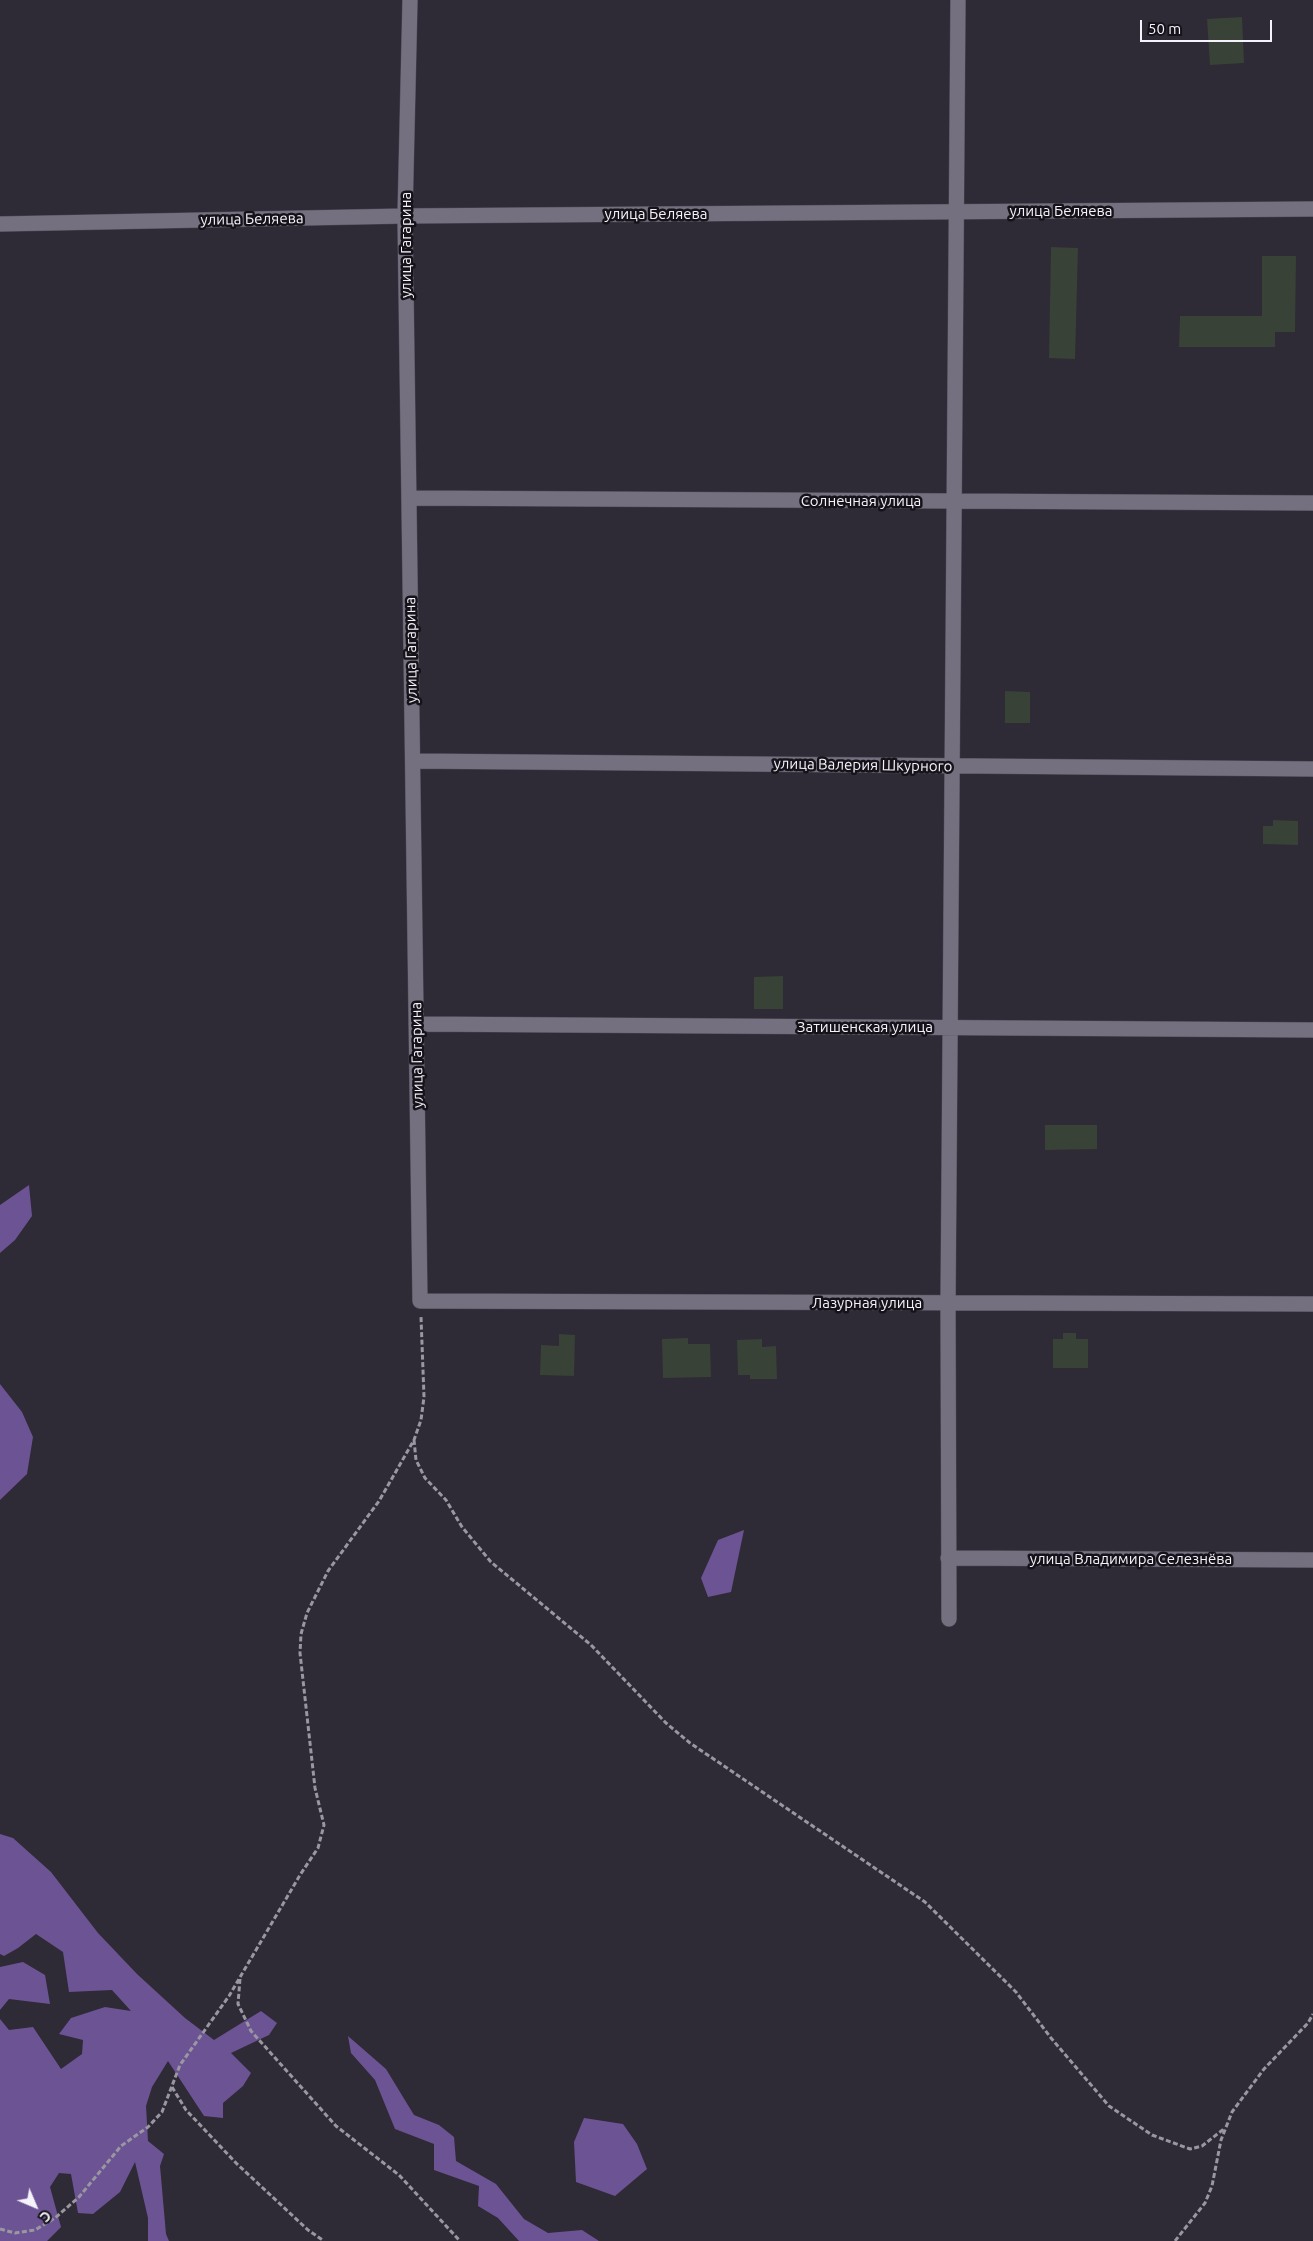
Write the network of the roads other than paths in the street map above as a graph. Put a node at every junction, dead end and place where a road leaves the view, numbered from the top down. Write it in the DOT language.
graph roads {
  1 [pos="410,0"];
  2 [pos="958,0"];
  3 [pos="1313,209"];
  4 [pos="956,212"];
  5 [pos="405,216"];
  6 [pos="0,224"];
  7 [pos="409,498"];
  8 [pos="954,501"];
  9 [pos="1313,503"];
  10 [pos="413,761"];
  11 [pos="952,766"];
  12 [pos="1313,770"];
  13 [pos="416,1024"];
  14 [pos="950,1028"];
  15 [pos="1313,1030"];
  16 [pos="420,1301"];
  17 [pos="948,1303"];
  18 [pos="1313,1304"];
  19 [pos="948,1558"];
  20 [pos="1313,1560"];
  21 [pos="948,1619"];
  1 -- 5 [label="street, улица Гагарина"];
  2 -- 4 [label="street"];
  3 -- 4 [label="street, улица Беляева"];
  4 -- 5 [label="street, улица Беляева"];
  4 -- 8 [label="street"];
  5 -- 6 [label="street, улица Беляева"];
  5 -- 7 [label="street, улица Гагарина"];
  7 -- 8 [label="street, Солнечная улица"];
  7 -- 10 [label="street, улица Гагарина"];
  8 -- 9 [label="street, Солнечная улица"];
  8 -- 11 [label="street"];
  10 -- 11 [label="street, улица Валерия Шкурного"];
  10 -- 13 [label="street, улица Гагарина"];
  11 -- 12 [label="street, улица Валерия Шкурного"];
  11 -- 14 [label="street"];
  13 -- 14 [label="street, Затишенская улица"];
  13 -- 16 [label="street, улица Гагарина"];
  14 -- 15 [label="street, Затишенская улица"];
  14 -- 17 [label="street"];
  16 -- 17 [label="street, Лазурная улица"];
  17 -- 18 [label="street, Лазурная улица"];
  17 -- 19 [label="street"];
  19 -- 20 [label="street, улица Владимира Селезнёва"];
  19 -- 21 [label="street"];
}
